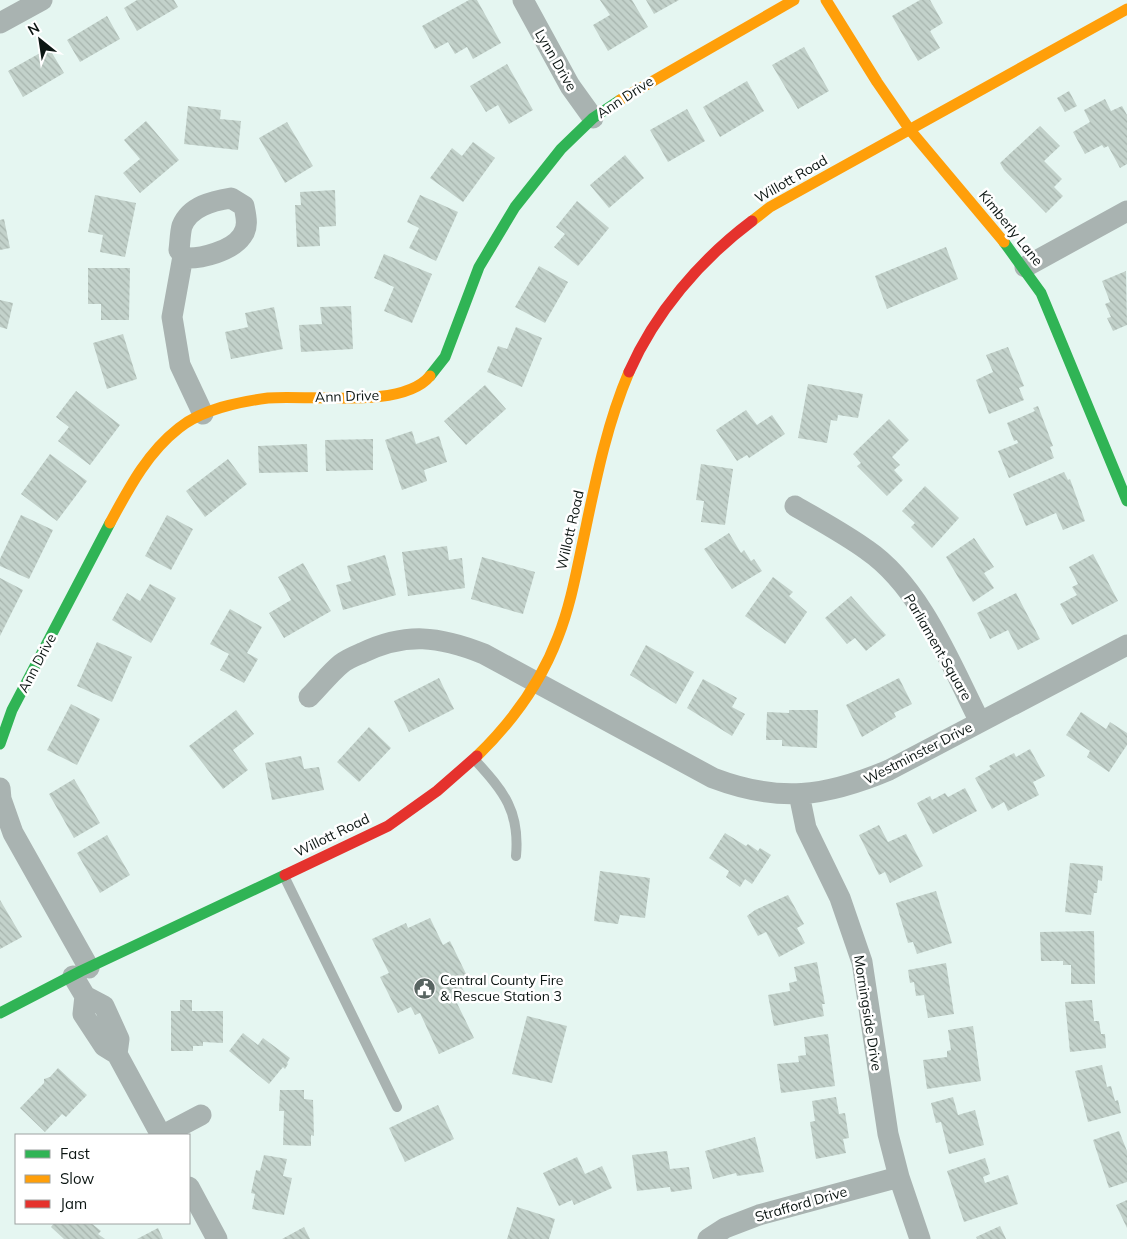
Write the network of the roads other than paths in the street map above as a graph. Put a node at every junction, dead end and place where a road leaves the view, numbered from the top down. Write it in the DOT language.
graph roads {
  1 [pos="42,0"];
  2 [pos="523,0"];
  3 [pos="794,0"];
  4 [pos="826,0"];
  5 [pos="1127,9"];
  6 [pos="0,23"];
  7 [pos="593,118"];
  8 [pos="910,130"];
  9 [pos="1127,211"];
  10 [pos="183,256"];
  11 [pos="1025,267"];
  12 [pos="203,414"];
  13 [pos="1127,501"];
  14 [pos="795,506"];
  15 [pos="1127,645"];
  16 [pos="536,683"];
  17 [pos="309,696"];
  18 [pos="980,722"];
  19 [pos="0,744"];
  20 [pos="474,760"];
  21 [pos="0,788"];
  22 [pos="799,794"];
  23 [pos="516,856"];
  24 [pos="284,875"];
  25 [pos="81,972"];
  26 [pos="0,1013"];
  27 [pos="397,1107"];
  28 [pos="201,1115"];
  29 [pos="161,1134"];
  30 [pos="164,1134"];
  31 [pos="898,1177"];
  32 [pos="190,1189"];
  33 [pos="216,1239"];
  34 [pos="708,1239"];
  35 [pos="920,1239"];
  1 -- 6 [label="street"];
  2 -- 7 [label="street, Lynn Drive"];
  3 -- 7 [label="street, Ann Drive"];
  4 -- 8 [label="street, Kimberly Lane"];
  5 -- 8 [label="street, Willott Road"];
  7 -- 12 [label="street, Ann Drive"];
  8 -- 11 [label="street, Kimberly Lane"];
  8 -- 16 [label="street, Willott Road"];
  9 -- 11 [label="street"];
  10 -- 12 [label="street"];
  11 -- 13 [label="street, Kimberly Lane"];
  12 -- 19 [label="street, Ann Drive"];
  14 -- 18 [label="street, Parliament Square"];
  15 -- 18 [label="street, Westminster Drive"];
  16 -- 17 [label="street, Westminster Drive"];
  16 -- 20 [label="street, Willott Road"];
  16 -- 22 [label="street, Westminster Drive"];
  18 -- 22 [label="street, Westminster Drive"];
  20 -- 23 [label="lane"];
  20 -- 24 [label="street, Willott Road"];
  21 -- 25 [label="street"];
  22 -- 31 [label="street, Morningside Drive"];
  24 -- 25 [label="street, Willott Road"];
  24 -- 27 [label="lane"];
  25 -- 26 [label="street, Willott Road"];
  25 -- 29 [label="street"];
  28 -- 30 [label="street"];
  31 -- 34 [label="street, Strafford Drive"];
  31 -- 35 [label="street, Morningside Drive"];
  32 -- 33 [label="street"];
}
